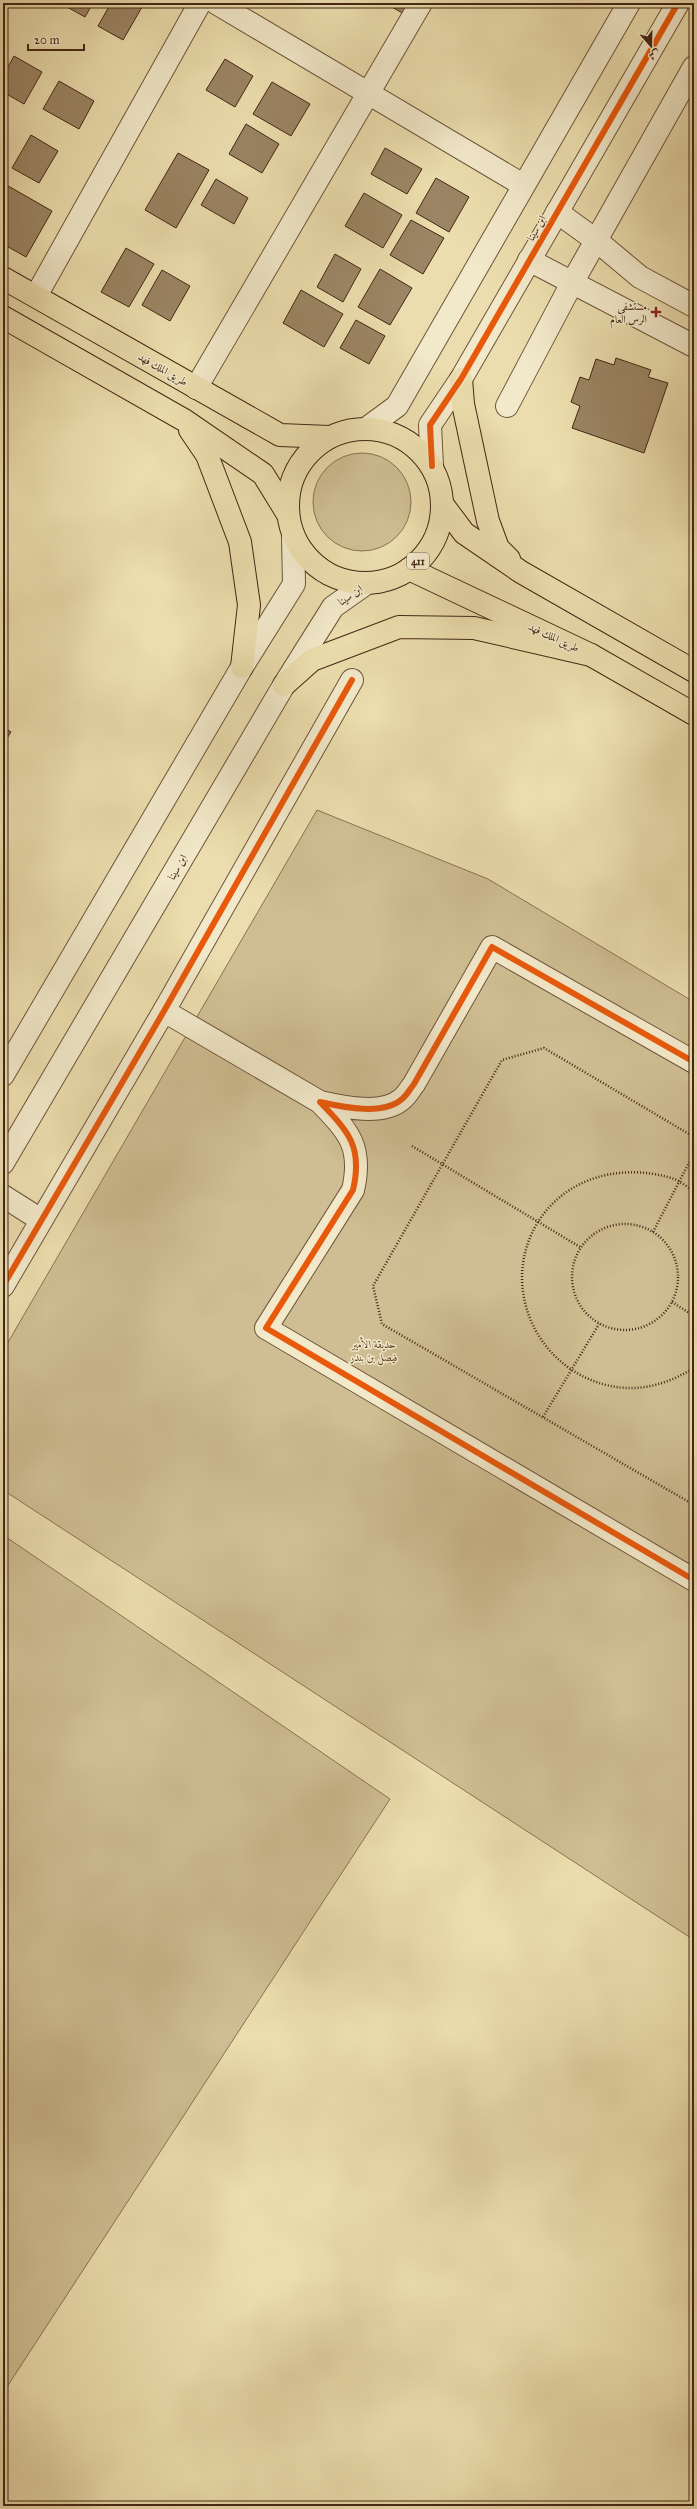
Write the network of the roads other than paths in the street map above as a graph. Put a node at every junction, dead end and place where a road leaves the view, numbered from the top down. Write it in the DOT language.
graph roads {
  1 [pos="200,3"];
  2 [pos="216,3"];
  3 [pos="421,3"];
  4 [pos="629,3"];
  5 [pos="678,3"];
  6 [pos="694,67"];
  7 [pos="367,92"];
  8 [pos="523,185"];
  9 [pos="556,212"];
  10 [pos="597,241"];
  11 [pos="529,260"];
  12 [pos="3,278"];
  13 [pos="572,283"];
  14 [pos="36,296"];
  15 [pos="694,306"];
  16 [pos="3,317"];
  17 [pos="694,346"];
  18 [pos="460,379"];
  19 [pos="196,388"];
  20 [pos="507,406"];
  21 [pos="184,420"];
  22 [pos="366,428"];
  23 [pos="329,437"];
  24 [pos="432,466"];
  25 [pos="443,505"];
  26 [pos="287,513"];
  27 [pos="293,536"];
  28 [pos="409,569"];
  29 [pos="521,572"];
  30 [pos="366,583"];
  31 [pos="665,654"];
  32 [pos="591,655"];
  33 [pos="694,663"];
  34 [pos="242,666"];
  35 [pos="694,671"];
  36 [pos="352,680"];
  37 [pos="284,685"];
  38 [pos="694,714"];
  39 [pos="164,1011"];
  40 [pos="694,1062"];
  41 [pos="3,1075"];
  42 [pos="320,1102"];
  43 [pos="3,1163"];
  44 [pos="3,1196"];
  45 [pos="41,1220"];
  46 [pos="3,1286"];
  47 [pos="694,1580"];
  1 -- 14 [label="street"];
  2 -- 7 [label="street"];
  3 -- 7 [label="street"];
  4 -- 8 [label="street"];
  5 -- 9 [label="street, ابن سينا"];
  6 -- 10 [label="street"];
  7 -- 8 [label="street"];
  7 -- 19 [label="street"];
  8 -- 22 [label="street"];
  9 -- 10 [label="street"];
  9 -- 11 [label="street, ابن سينا"];
  10 -- 13 [label="street"];
  10 -- 15 [label="street"];
  11 -- 13 [label="street"];
  11 -- 18 [label="street, ابن سينا"];
  12 -- 14 [label="main road, طريق الملك فهد / 411"];
  13 -- 17 [label="street"];
  13 -- 20 [label="street"];
  14 -- 19 [label="main road, طريق الملك فهد / 411"];
  16 -- 21 [label="main road, 411"];
  18 -- 24 [label="street, ابن سينا"];
  18 -- 29 [label="main road"];
  19 -- 23 [label="main road, طريق الملك فهد / 411"];
  21 -- 26 [label="main road, 411"];
  21 -- 34 [label="main road"];
  22 -- 23 [label="main road, 411"];
  22 -- 24 [label="main road, 411"];
  23 -- 26 [label="main road, 411"];
  24 -- 25 [label="main road, 411"];
  25 -- 28 [label="main road, 411"];
  25 -- 29 [label="main road, 411"];
  26 -- 27 [label="main road, 411"];
  27 -- 30 [label="main road, 411"];
  27 -- 34 [label="street"];
  28 -- 30 [label="main road, 411"];
  28 -- 32 [label="main road, طريق الملك فهد / 411"];
  29 -- 31 [label="main road, 411"];
  30 -- 37 [label="street, ابن سينا"];
  31 -- 33 [label="main road"];
  31 -- 35 [label="main road, 411"];
  32 -- 37 [label="main road"];
  32 -- 38 [label="main road, طريق الملك فهد / 411"];
  34 -- 41 [label="street"];
  36 -- 39 [label="street"];
  37 -- 43 [label="street, ابن سينا"];
  39 -- 42 [label="street"];
  39 -- 45 [label="street"];
  40 -- 42 [label="street"];
  42 -- 47 [label="street"];
  44 -- 45 [label="street"];
  45 -- 46 [label="street"];
}
